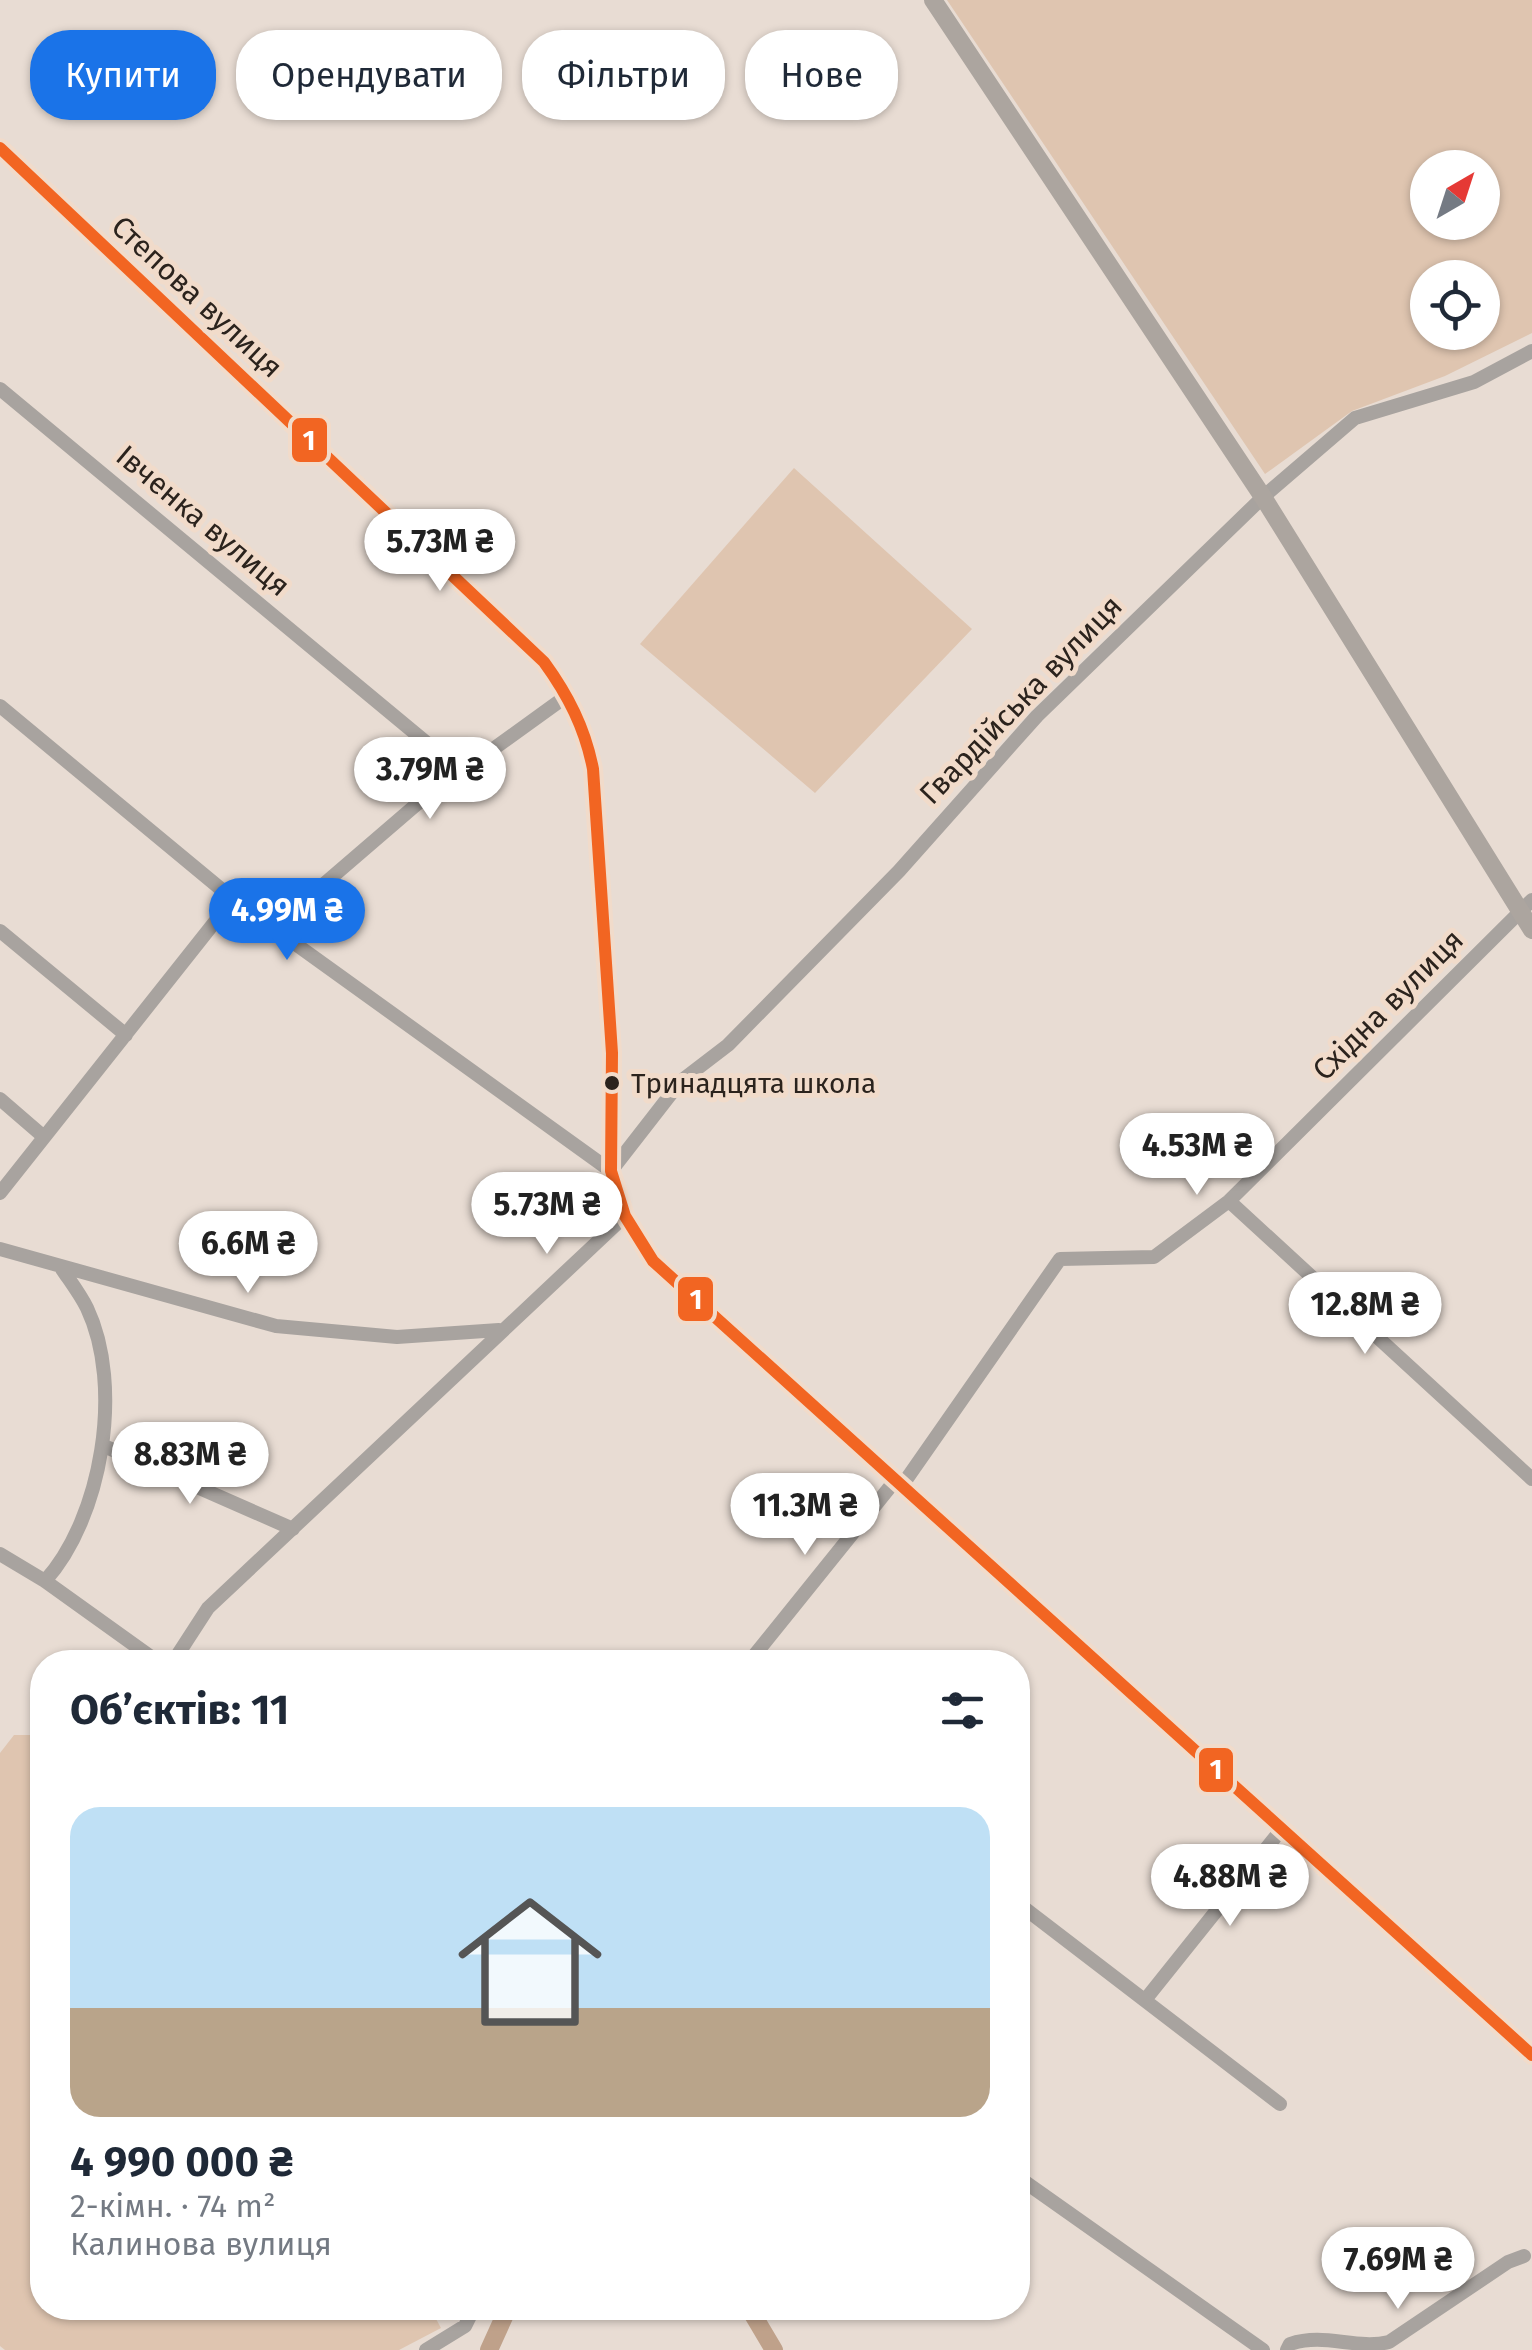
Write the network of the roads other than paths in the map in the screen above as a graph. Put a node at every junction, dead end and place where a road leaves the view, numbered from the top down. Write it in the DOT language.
graph roads {
  1 [pos="933,0"];
  2 [pos="0,148"];
  3 [pos="1532,352"];
  4 [pos="0,388"];
  5 [pos="1263,497"];
  6 [pos="568,695"];
  7 [pos="0,706"];
  8 [pos="463,773"];
  9 [pos="233,899"];
  10 [pos="1527,906"];
  11 [pos="274,926"];
  12 [pos="1532,930"];
  13 [pos="0,932"];
  14 [pos="126,1036"];
  15 [pos="0,1099"];
  16 [pos="44,1137"];
  17 [pos="611,1171"];
  18 [pos="0,1193"];
  19 [pos="1229,1202"];
  20 [pos="625,1216"];
  21 [pos="0,1249"];
  22 [pos="62,1268"];
  23 [pos="499,1330"];
  24 [pos="104,1446"];
  25 [pos="1532,1480"];
  26 [pos="898,1484"];
  27 [pos="293,1529"];
  28 [pos="0,1554"];
  29 [pos="46,1582"];
  30 [pos="141,1650"];
  31 [pos="181,1650"];
  32 [pos="759,1650"];
  33 [pos="1281,1830"];
  34 [pos="1030,1912"];
  35 [pos="1145,2000"];
  36 [pos="1532,2055"];
  37 [pos="1280,2104"];
  38 [pos="1030,2186"];
  39 [pos="1524,2256"];
  40 [pos="468,2320"];
  41 [pos="1259,2349"];
  42 [pos="426,2350"];
  43 [pos="1287,2350"];
  1 -- 5 [label="main road"];
  2 -- 6 [label="street, Степова вулиця"];
  3 -- 5 [label="street, Гвардійська вулиця"];
  4 -- 8 [label="street, Івченка вулиця"];
  5 -- 10 [label="main road"];
  5 -- 17 [label="street, Гвардійська вулиця"];
  6 -- 8 [label="street"];
  6 -- 17 [label="street, Степова вулиця"];
  7 -- 9 [label="street"];
  8 -- 11 [label="street"];
  9 -- 11 [label="street"];
  9 -- 14 [label="street"];
  10 -- 12 [label="main road"];
  10 -- 19 [label="street, Східна вулиця"];
  11 -- 17 [label="street"];
  13 -- 14 [label="street"];
  14 -- 16 [label="street"];
  15 -- 16 [label="street"];
  16 -- 18 [label="street"];
  17 -- 20 [label="street, Степова вулиця"];
  19 -- 25 [label="street"];
  19 -- 26 [label="street, Східна вулиця"];
  20 -- 23 [label="street"];
  20 -- 26 [label="street, Степова вулиця"];
  21 -- 22 [label="street"];
  22 -- 23 [label="street"];
  22 -- 24 [label="street"];
  23 -- 27 [label="street"];
  24 -- 27 [label="street"];
  24 -- 29 [label="street"];
  26 -- 32 [label="street, Східна вулиця"];
  26 -- 33 [label="street, Степова вулиця"];
  27 -- 31 [label="street"];
  28 -- 29 [label="street"];
  29 -- 30 [label="street"];
  33 -- 35 [label="street"];
  33 -- 36 [label="street, Степова вулиця"];
  34 -- 35 [label="street"];
  35 -- 37 [label="street"];
  38 -- 41 [label="street"];
  39 -- 43 [label="street"];
  40 -- 42 [label="street"];
}
